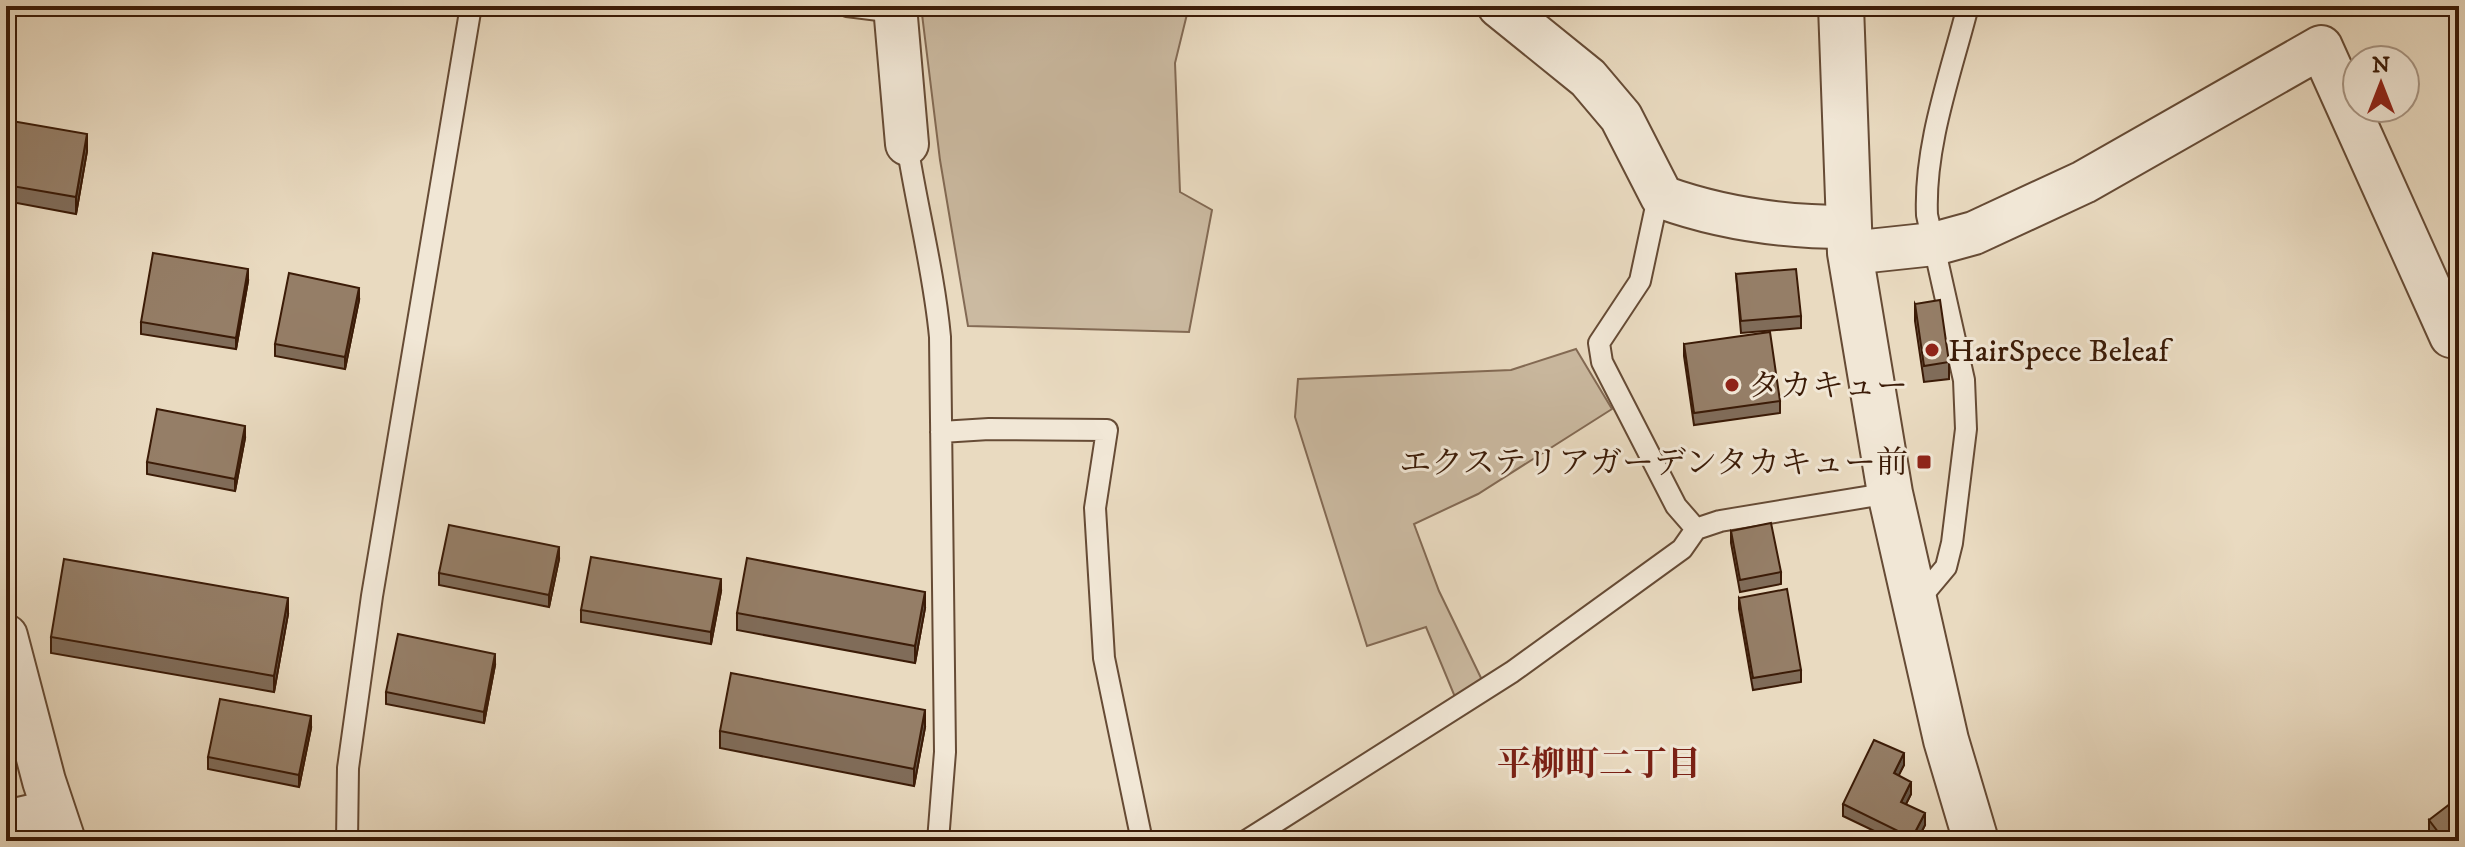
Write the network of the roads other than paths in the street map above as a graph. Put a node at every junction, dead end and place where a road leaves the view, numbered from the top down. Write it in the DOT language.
graph roads {
  1 [pos="471,6"];
  2 [pos="847,6"];
  3 [pos="1499,6"];
  4 [pos="1841,6"];
  5 [pos="1968,6"];
  6 [pos="895,9"];
  7 [pos="907,144"];
  8 [pos="1662,197"];
  9 [pos="1849,240"];
  10 [pos="1934,244"];
  11 [pos="2459,336"];
  12 [pos="941,432"];
  13 [pos="1890,493"];
  14 [pos="1696,529"];
  15 [pos="1914,605"];
  16 [pos="6,636"];
  17 [pos="6,822"];
  18 [pos="59,826"];
  19 [pos="347,841"];
  20 [pos="938,841"];
  21 [pos="1142,841"];
  22 [pos="1246,841"];
  23 [pos="1976,841"];
  1 -- 19 [label="lane"];
  2 -- 6 [label="lane"];
  3 -- 8 [label="street"];
  4 -- 9 [label="street"];
  5 -- 10 [label="lane"];
  6 -- 7 [label="street"];
  7 -- 12 [label="lane"];
  8 -- 9 [label="street"];
  8 -- 14 [label="lane"];
  9 -- 10 [label="street"];
  9 -- 13 [label="street"];
  10 -- 11 [label="street"];
  10 -- 15 [label="lane"];
  12 -- 20 [label="lane"];
  12 -- 21 [label="lane"];
  13 -- 14 [label="lane"];
  13 -- 15 [label="street"];
  14 -- 22 [label="lane"];
  15 -- 23 [label="street"];
  16 -- 18 [label="street"];
  17 -- 18 [label="street"];
}
